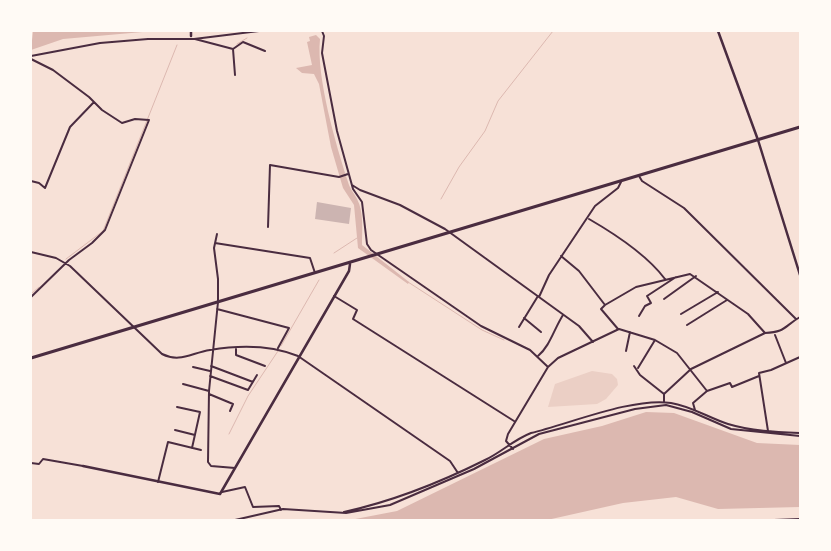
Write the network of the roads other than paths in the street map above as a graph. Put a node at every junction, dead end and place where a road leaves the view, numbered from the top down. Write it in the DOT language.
graph roads {
  1 [pos="191,31"];
  2 [pos="259,31"];
  3 [pos="322,31"];
  4 [pos="718,31"];
  5 [pos="191,36"];
  6 [pos="194,39"];
  7 [pos="233,49"];
  8 [pos="264,51"];
  9 [pos="31,58"];
  10 [pos="235,75"];
  11 [pos="94,102"];
  12 [pos="800,128"];
  13 [pos="758,140"];
  14 [pos="348,174"];
  15 [pos="639,176"];
  16 [pos="31,182"];
  17 [pos="621,182"];
  18 [pos="352,185"];
  19 [pos="588,218"];
  20 [pos="268,227"];
  21 [pos="451,233"];
  22 [pos="217,234"];
  23 [pos="215,243"];
  24 [pos="31,252"];
  25 [pos="377,255"];
  26 [pos="561,256"];
  27 [pos="65,263"];
  28 [pos="350,264"];
  29 [pos="316,273"];
  30 [pos="800,275"];
  31 [pos="678,276"];
  32 [pos="696,276"];
  33 [pos="665,279"];
  34 [pos="718,292"];
  35 [pos="334,295"];
  36 [pos="31,297"];
  37 [pos="539,297"];
  38 [pos="664,299"];
  39 [pos="727,300"];
  40 [pos="218,302"];
  41 [pos="605,305"];
  42 [pos="217,309"];
  43 [pos="681,314"];
  44 [pos="563,315"];
  45 [pos="638,316"];
  46 [pos="800,317"];
  47 [pos="524,318"];
  48 [pos="796,319"];
  49 [pos="687,325"];
  50 [pos="519,327"];
  51 [pos="132,328"];
  52 [pos="618,329"];
  53 [pos="541,332"];
  54 [pos="630,332"];
  55 [pos="765,333"];
  56 [pos="776,334"];
  57 [pos="654,340"];
  58 [pos="594,342"];
  59 [pos="236,348"];
  60 [pos="278,348"];
  61 [pos="212,349"];
  62 [pos="626,351"];
  63 [pos="298,356"];
  64 [pos="538,356"];
  65 [pos="800,357"];
  66 [pos="31,358"];
  67 [pos="786,363"];
  68 [pos="211,366"];
  69 [pos="265,366"];
  70 [pos="634,366"];
  71 [pos="193,367"];
  72 [pos="548,368"];
  73 [pos="638,369"];
  74 [pos="691,369"];
  75 [pos="210,371"];
  76 [pos="257,375"];
  77 [pos="210,376"];
  78 [pos="760,376"];
  79 [pos="253,382"];
  80 [pos="183,384"];
  81 [pos="707,391"];
  82 [pos="209,392"];
  83 [pos="664,394"];
  84 [pos="664,402"];
  85 [pos="177,407"];
  86 [pos="696,410"];
  87 [pos="230,411"];
  88 [pos="514,421"];
  89 [pos="175,430"];
  90 [pos="768,431"];
  91 [pos="775,433"];
  92 [pos="195,435"];
  93 [pos="800,435"];
  94 [pos="508,444"];
  95 [pos="192,448"];
  96 [pos="514,449"];
  97 [pos="201,450"];
  98 [pos="31,463"];
  99 [pos="83,466"];
  100 [pos="235,468"];
  101 [pos="458,473"];
  102 [pos="158,482"];
  103 [pos="221,493"];
  104 [pos="281,510"];
  105 [pos="339,514"];
  106 [pos="800,519"];
  107 [pos="235,520"];
  108 [pos="774,520"];
  1 -- 5 [label="street"];
  2 -- 6 [label="street"];
  3 -- 14 [label="street"];
  4 -- 13 [label="street"];
  5 -- 6 [label="street"];
  6 -- 7 [label="street"];
  6 -- 9 [label="street"];
  7 -- 8 [label="street"];
  7 -- 10 [label="street"];
  9 -- 11 [label="street"];
  11 -- 16 [label="street"];
  11 -- 27 [label="street"];
  12 -- 13 [label="main road"];
  13 -- 15 [label="main road"];
  13 -- 30 [label="street"];
  14 -- 18 [label="street"];
  14 -- 20 [label="street"];
  15 -- 17 [label="main road"];
  15 -- 48 [label="street"];
  17 -- 19 [label="street"];
  17 -- 21 [label="main road"];
  18 -- 21 [label="street"];
  18 -- 25 [label="street"];
  19 -- 26 [label="street"];
  19 -- 33 [label="street"];
  21 -- 25 [label="main road"];
  21 -- 37 [label="street"];
  22 -- 23 [label="street"];
  23 -- 29 [label="street"];
  23 -- 40 [label="street"];
  24 -- 27 [label="street"];
  25 -- 28 [label="main road"];
  25 -- 64 [label="street"];
  26 -- 37 [label="street"];
  26 -- 41 [label="street"];
  27 -- 36 [label="street"];
  27 -- 51 [label="street"];
  28 -- 29 [label="main road"];
  28 -- 35 [label="street"];
  29 -- 40 [label="main road"];
  31 -- 32 [label="street"];
  31 -- 33 [label="street"];
  31 -- 45 [label="street"];
  32 -- 34 [label="street"];
  32 -- 38 [label="street"];
  33 -- 41 [label="street"];
  34 -- 39 [label="street"];
  34 -- 43 [label="street"];
  35 -- 63 [label="street"];
  35 -- 88 [label="street"];
  37 -- 44 [label="street"];
  37 -- 47 [label="street"];
  39 -- 49 [label="street"];
  39 -- 55 [label="street"];
  40 -- 42 [label="street"];
  40 -- 51 [label="main road"];
  41 -- 52 [label="street"];
  42 -- 60 [label="street"];
  42 -- 61 [label="street"];
  44 -- 58 [label="street"];
  44 -- 64 [label="street"];
  46 -- 48 [label="street"];
  47 -- 50 [label="street"];
  47 -- 53 [label="street"];
  48 -- 56 [label="street"];
  51 -- 61 [label="street"];
  51 -- 66 [label="main road"];
  52 -- 54 [label="street"];
  52 -- 58 [label="street"];
  54 -- 57 [label="street"];
  54 -- 62 [label="street"];
  55 -- 56 [label="street"];
  55 -- 74 [label="street"];
  56 -- 67 [label="street"];
  57 -- 73 [label="street"];
  57 -- 74 [label="street"];
  58 -- 72 [label="street"];
  59 -- 60 [label="street"];
  59 -- 61 [label="street"];
  59 -- 69 [label="street"];
  60 -- 63 [label="street"];
  61 -- 68 [label="street"];
  63 -- 100 [label="street"];
  63 -- 101 [label="street"];
  64 -- 72 [label="street"];
  65 -- 67 [label="street"];
  67 -- 78 [label="street"];
  68 -- 75 [label="street"];
  68 -- 79 [label="street"];
  70 -- 73 [label="street"];
  71 -- 75 [label="street"];
  72 -- 88 [label="street"];
  73 -- 83 [label="street"];
  74 -- 81 [label="street"];
  74 -- 83 [label="street"];
  75 -- 77 [label="street"];
  76 -- 79 [label="street"];
  77 -- 79 [label="street"];
  77 -- 82 [label="street"];
  78 -- 81 [label="street"];
  78 -- 90 [label="street"];
  80 -- 82 [label="street"];
  81 -- 86 [label="street"];
  82 -- 87 [label="street"];
  82 -- 100 [label="street"];
  83 -- 84 [label="street"];
  84 -- 86 [label="street"];
  84 -- 94 [label="street"];
  85 -- 92 [label="street"];
  86 -- 90 [label="street"];
  88 -- 94 [label="street"];
  89 -- 92 [label="street"];
  90 -- 91 [label="street"];
  91 -- 93 [label="street"];
  91 -- 96 [label="street"];
  92 -- 95 [label="street"];
  94 -- 96 [label="street"];
  94 -- 101 [label="street"];
  95 -- 97 [label="street"];
  95 -- 102 [label="street"];
  96 -- 105 [label="street"];
  98 -- 99 [label="street"];
  99 -- 102 [label="street"];
  100 -- 103 [label="street"];
  101 -- 105 [label="street"];
  102 -- 103 [label="street"];
  103 -- 104 [label="street"];
  104 -- 105 [label="street"];
  104 -- 107 [label="street"];
  106 -- 108 [label="street"];
}
